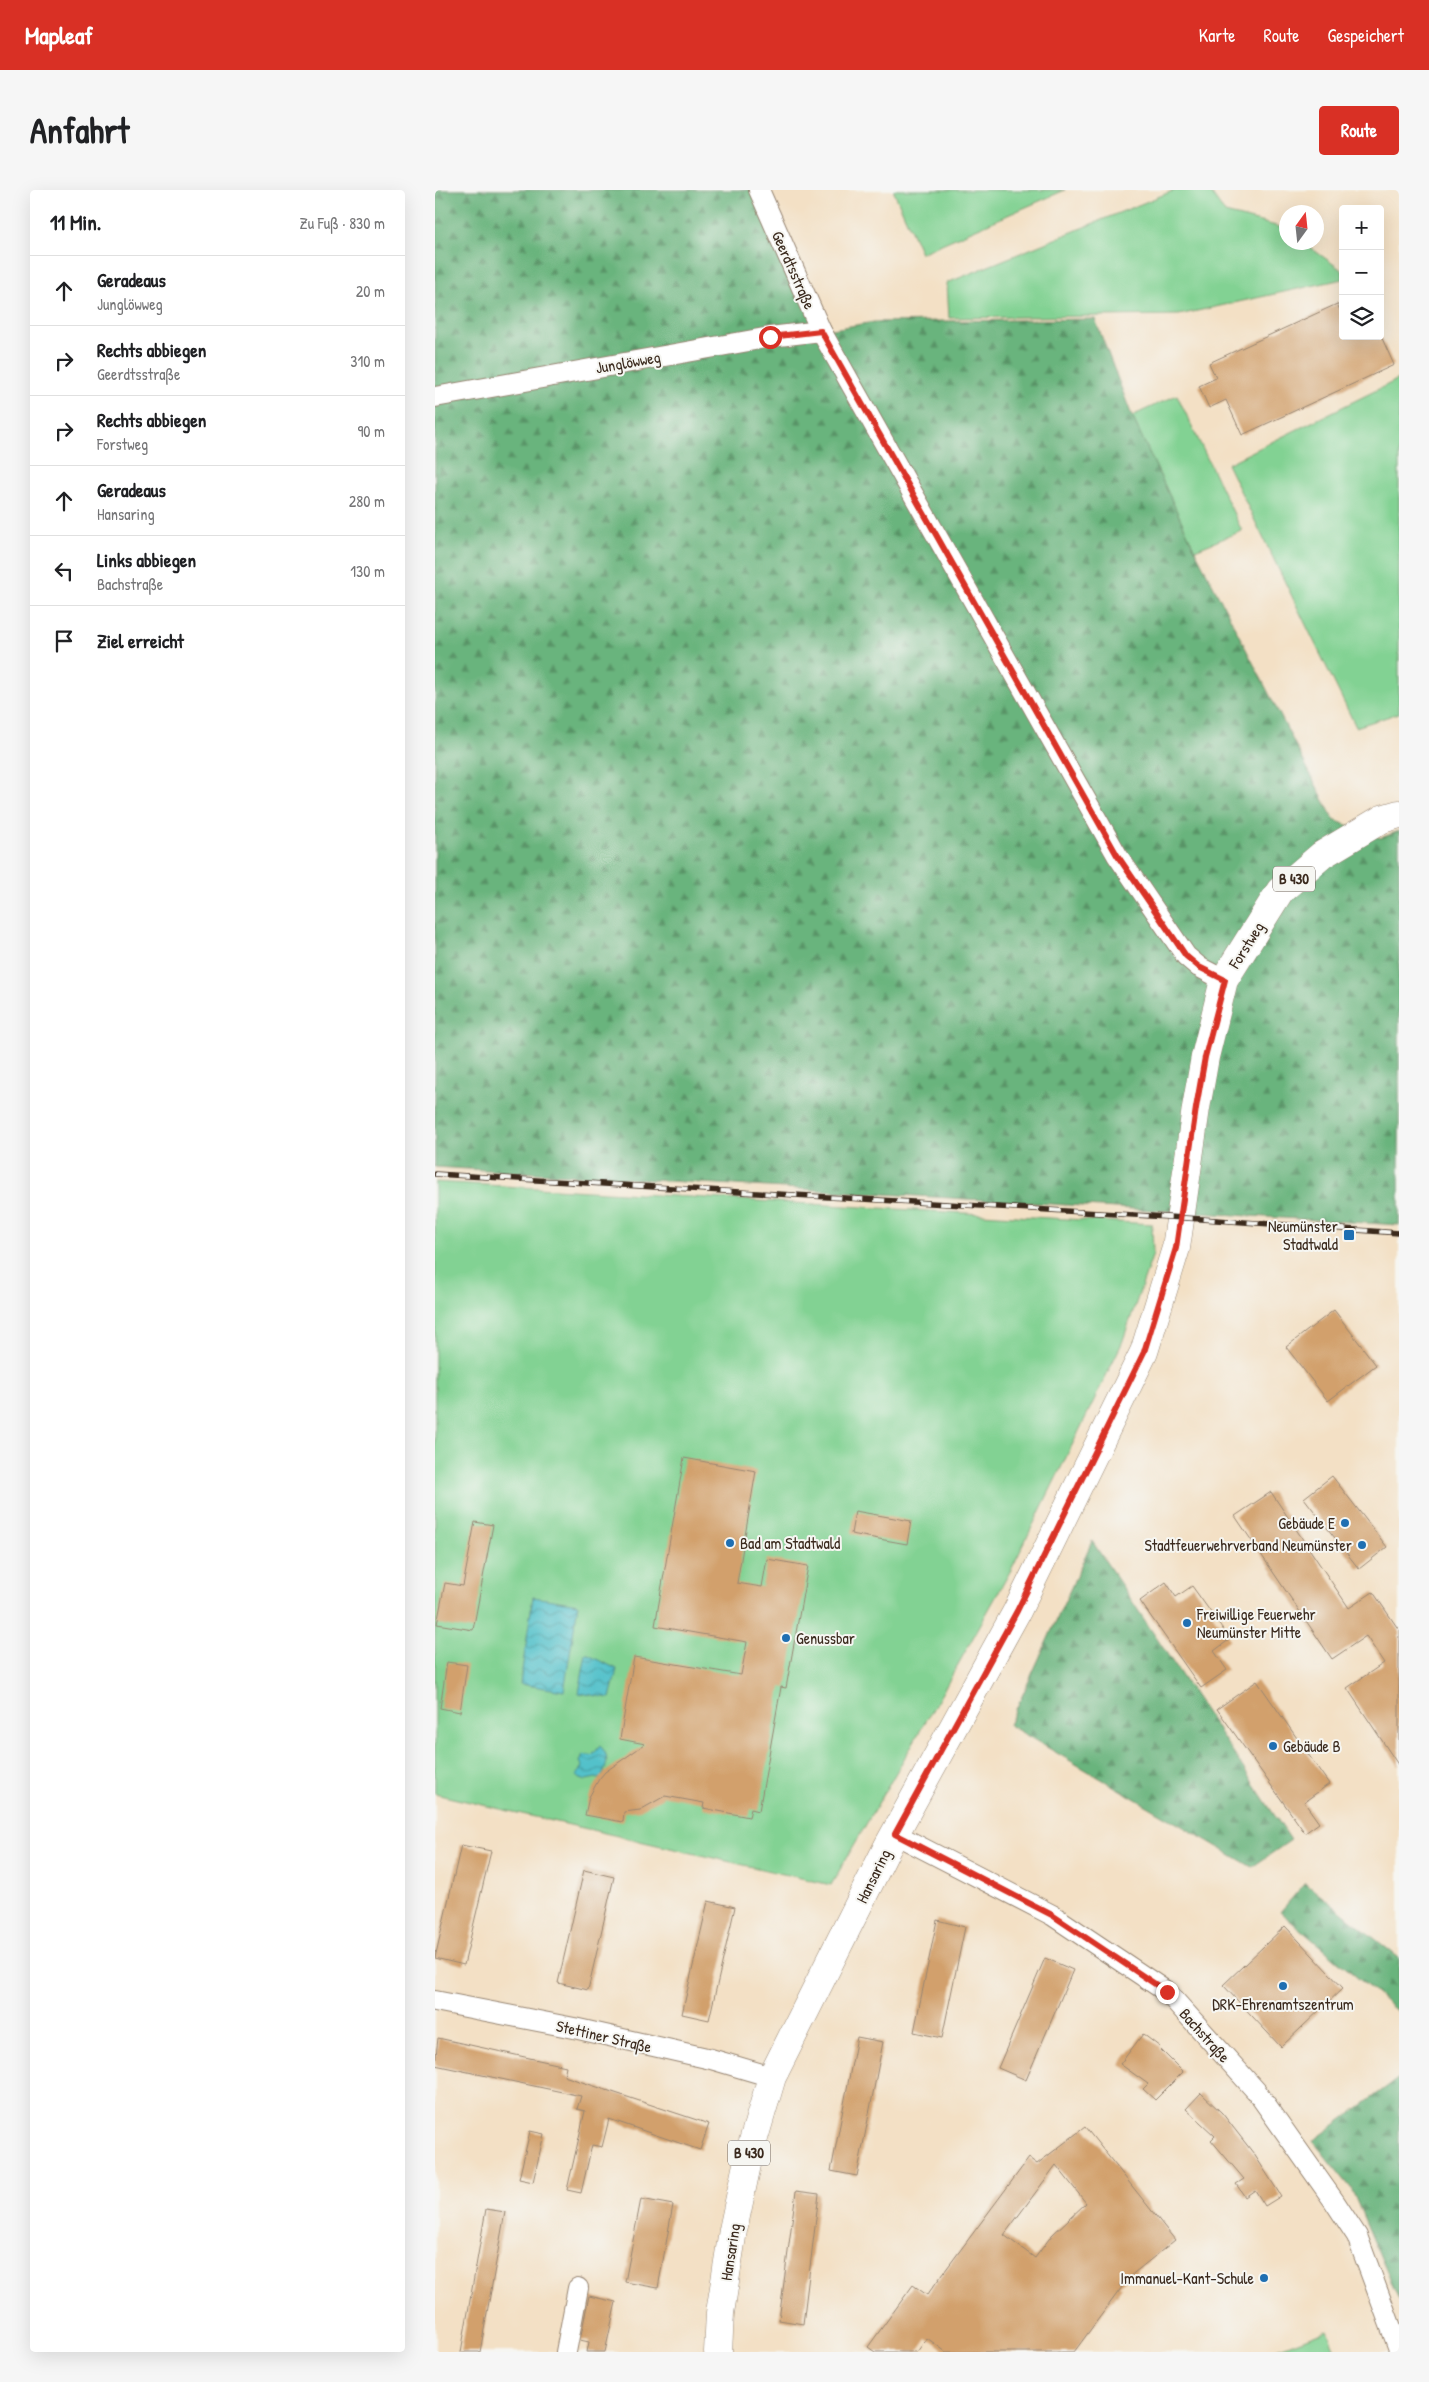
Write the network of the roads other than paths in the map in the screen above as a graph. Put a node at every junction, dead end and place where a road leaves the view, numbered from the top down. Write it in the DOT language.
graph roads {
  1 [pos="759,190"];
  2 [pos="821,331"];
  3 [pos="435,397"];
  4 [pos="1399,814"];
  5 [pos="1225,980"];
  6 [pos="1183,1202"];
  7 [pos="895,1834"];
  8 [pos="435,2001"];
  9 [pos="772,2078"];
  10 [pos="578,2288"];
  11 [pos="1399,2349"];
  12 [pos="566,2352"];
  13 [pos="718,2352"];
  1 -- 2 [label="street, Geerdtsstraße"];
  2 -- 3 [label="street, Junglöwweg"];
  2 -- 5 [label="street, Geerdtsstraße"];
  4 -- 5 [label="main road, Forstweg / B 430"];
  5 -- 6 [label="main road, Forstweg / B 430"];
  6 -- 7 [label="main road, Hansaring / B 430"];
  7 -- 9 [label="main road, Hansaring / B 430"];
  7 -- 11 [label="street, Bachstraße"];
  8 -- 9 [label="street, Stettiner Straße"];
  9 -- 13 [label="main road, Hansaring / B 430"];
  10 -- 12 [label="street"];
}
